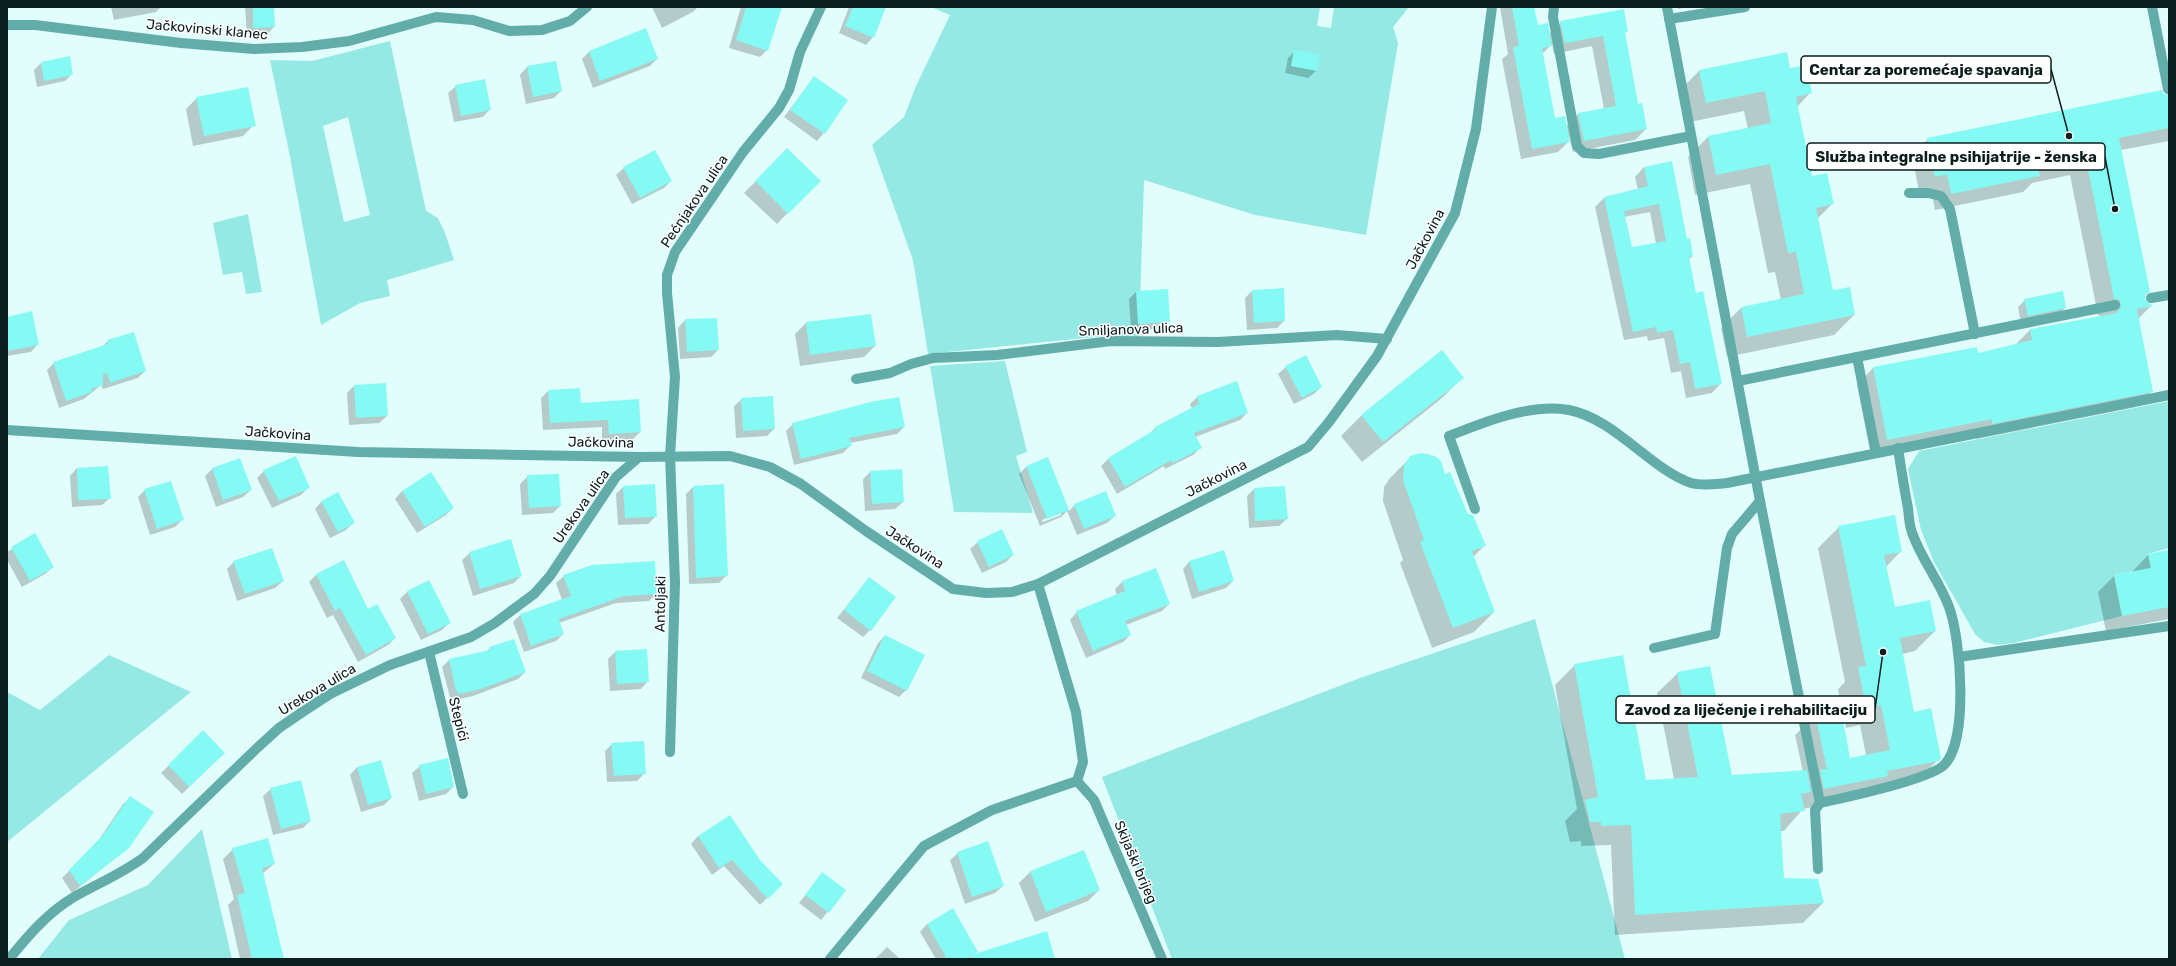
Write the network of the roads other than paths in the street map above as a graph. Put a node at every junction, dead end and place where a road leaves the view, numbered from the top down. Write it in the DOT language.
graph roads {
  1 [pos="587,7"];
  2 [pos="821,7"];
  3 [pos="1492,7"];
  4 [pos="1554,7"];
  5 [pos="1667,7"];
  6 [pos="1745,7"];
  7 [pos="2152,7"];
  8 [pos="1669,19"];
  9 [pos="7,25"];
  10 [pos="2168,89"];
  11 [pos="1691,136"];
  12 [pos="1908,193"];
  13 [pos="2169,295"];
  14 [pos="2151,298"];
  15 [pos="2115,305"];
  16 [pos="1975,334"];
  17 [pos="1387,339"];
  18 [pos="1857,358"];
  19 [pos="856,379"];
  20 [pos="1738,382"];
  21 [pos="2169,395"];
  22 [pos="7,430"];
  23 [pos="1898,448"];
  24 [pos="1876,453"];
  25 [pos="670,456"];
  26 [pos="639,457"];
  27 [pos="1756,477"];
  28 [pos="1760,501"];
  29 [pos="1475,509"];
  30 [pos="1038,584"];
  31 [pos="2169,626"];
  32 [pos="1654,648"];
  33 [pos="429,652"];
  34 [pos="1959,657"];
  35 [pos="670,752"];
  36 [pos="1077,781"];
  37 [pos="463,794"];
  38 [pos="1820,803"];
  39 [pos="1818,869"];
  40 [pos="9,959"];
  41 [pos="830,959"];
  42 [pos="1162,959"];
  1 -- 9 [label="street, Jačkovinski klanec"];
  2 -- 25 [label="street, Pećnjakova ulica"];
  3 -- 17 [label="street, Jačkovina"];
  4 -- 11 [label="street"];
  5 -- 8 [label="street"];
  6 -- 8 [label="street"];
  7 -- 10 [label="street"];
  8 -- 11 [label="street"];
  11 -- 20 [label="street"];
  12 -- 16 [label="street"];
  13 -- 14 [label="street"];
  15 -- 16 [label="street"];
  16 -- 18 [label="street"];
  17 -- 19 [label="street, Smiljanova ulica"];
  17 -- 30 [label="street, Jačkovina"];
  18 -- 20 [label="street"];
  18 -- 24 [label="street"];
  20 -- 27 [label="street"];
  21 -- 23 [label="street"];
  22 -- 26 [label="street, Jačkovina"];
  23 -- 24 [label="street"];
  23 -- 34 [label="street"];
  24 -- 27 [label="street"];
  25 -- 26 [label="street, Jačkovina"];
  25 -- 30 [label="street, Jačkovina"];
  25 -- 35 [label="street, Antoljaki"];
  26 -- 33 [label="street, Urekova ulica"];
  27 -- 28 [label="street"];
  27 -- 29 [label="street"];
  28 -- 32 [label="street"];
  28 -- 38 [label="street"];
  30 -- 36 [label="street"];
  31 -- 34 [label="street"];
  33 -- 37 [label="street, Stepići"];
  33 -- 40 [label="street, Urekova ulica"];
  34 -- 38 [label="street"];
  36 -- 41 [label="street"];
  36 -- 42 [label="street, Skijaški brijeg"];
  38 -- 39 [label="street"];
}
